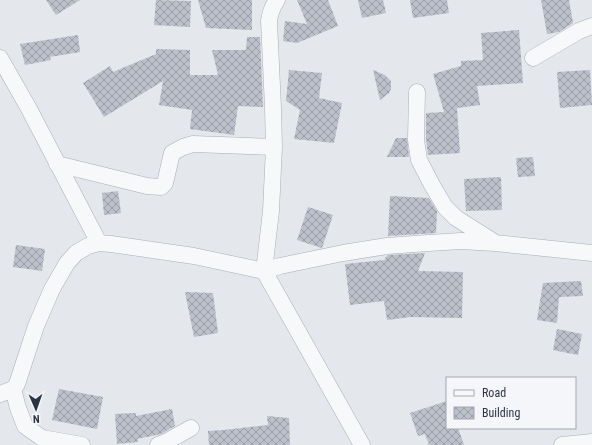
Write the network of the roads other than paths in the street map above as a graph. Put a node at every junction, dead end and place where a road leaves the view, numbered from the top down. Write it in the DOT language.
graph roads {
  1 [pos="277,0"];
  2 [pos="592,26"];
  3 [pos="0,58"];
  4 [pos="533,58"];
  5 [pos="417,92"];
  6 [pos="274,147"];
  7 [pos="57,164"];
  8 [pos="99,243"];
  9 [pos="495,243"];
  10 [pos="592,253"];
  11 [pos="264,271"];
  12 [pos="6,391"];
  13 [pos="192,428"];
  14 [pos="592,442"];
  15 [pos="82,445"];
  16 [pos="158,445"];
  17 [pos="362,445"];
  18 [pos="562,445"];
  1 -- 6 [label="street"];
  2 -- 4 [label="street"];
  3 -- 7 [label="street"];
  5 -- 9 [label="street"];
  6 -- 7 [label="street"];
  6 -- 11 [label="street"];
  7 -- 8 [label="street"];
  8 -- 11 [label="street"];
  8 -- 12 [label="street"];
  9 -- 10 [label="street"];
  9 -- 11 [label="street"];
  11 -- 17 [label="street"];
  12 -- 15 [label="street"];
  13 -- 16 [label="street"];
  14 -- 18 [label="street"];
}
